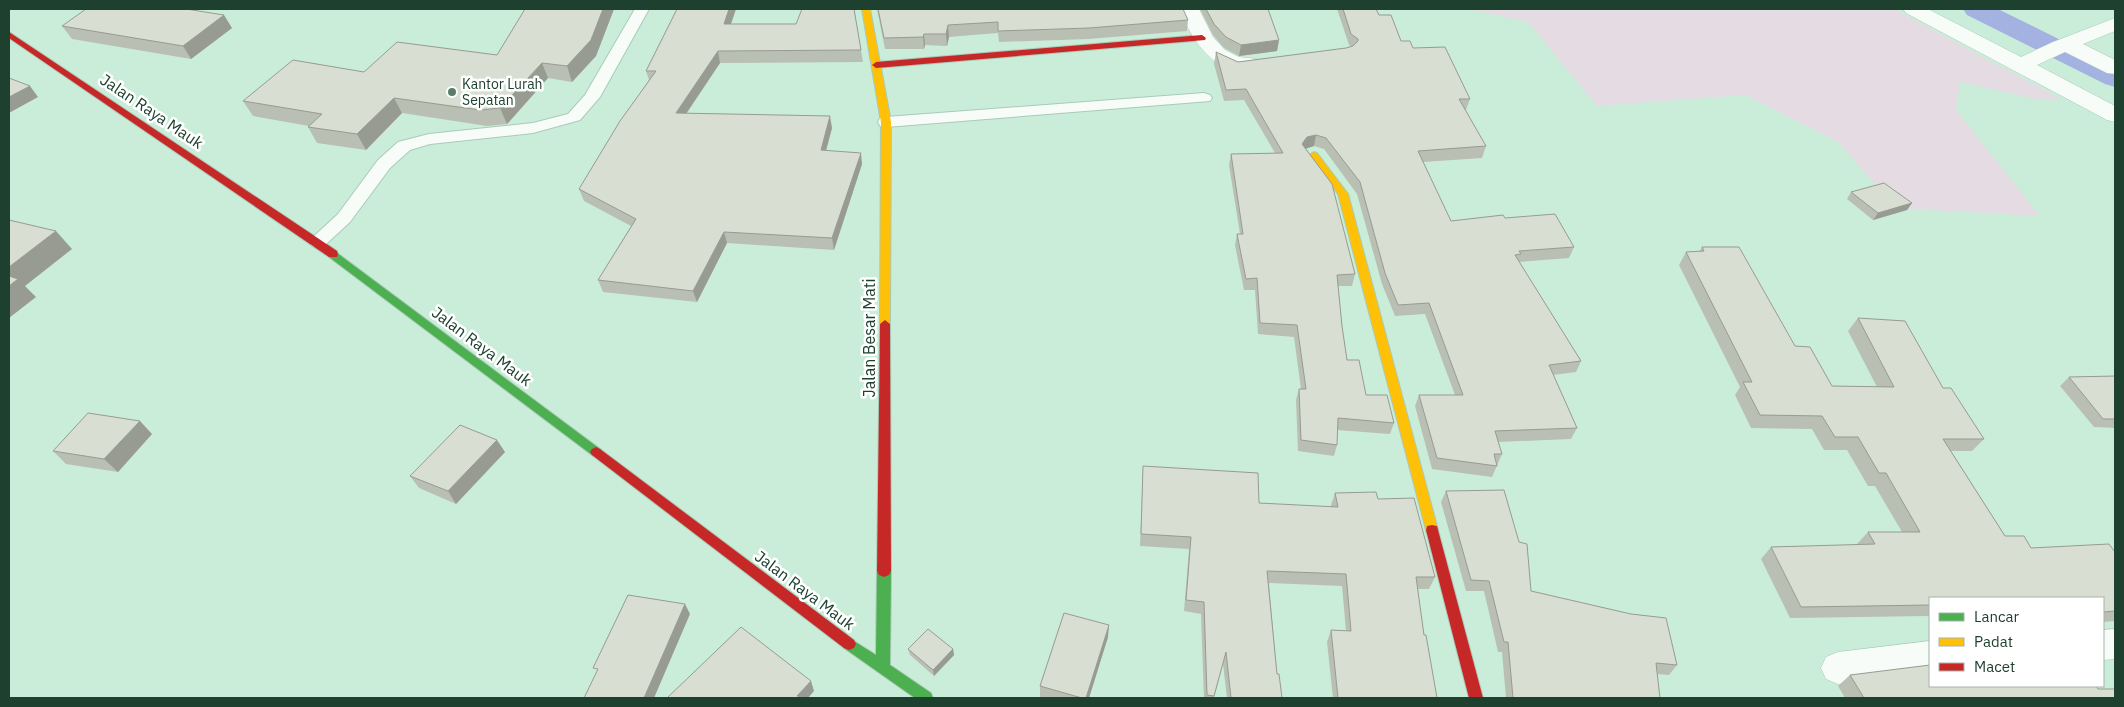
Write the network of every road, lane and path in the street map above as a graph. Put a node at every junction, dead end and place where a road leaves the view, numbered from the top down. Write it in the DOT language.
graph roads {
  1 [pos="642,9"];
  2 [pos="866,9"];
  3 [pos="1189,9"];
  4 [pos="1912,9"];
  5 [pos="2115,24"];
  6 [pos="9,34"];
  7 [pos="1202,38"];
  8 [pos="2063,45"];
  9 [pos="1265,62"];
  10 [pos="2022,64"];
  11 [pos="876,65"];
  12 [pos="2115,68"];
  13 [pos="1204,98"];
  14 [pos="2115,115"];
  15 [pos="886,122"];
  16 [pos="1314,155"];
  17 [pos="318,242"];
  18 [pos="1929,657"];
  19 [pos="1838,668"];
  20 [pos="883,670"];
  21 [pos="926,698"];
  22 [pos="1476,698"];
  1 -- 17 [label="lane"];
  2 -- 11 [label="street, Jalan Besar Mati"];
  3 -- 7 [label="street"];
  4 -- 10 [label="street"];
  5 -- 8 [label="street"];
  6 -- 17 [label="street, Jalan Raya Mauk"];
  7 -- 9 [label="street"];
  7 -- 11 [label="street"];
  8 -- 10 [label="street"];
  8 -- 12 [label="street"];
  10 -- 14 [label="street"];
  11 -- 15 [label="street, Jalan Besar Mati"];
  13 -- 15 [label="lane"];
  15 -- 20 [label="street, Jalan Besar Mati"];
  16 -- 22 [label="street"];
  17 -- 20 [label="street, Jalan Raya Mauk"];
  18 -- 19 [label="street"];
  20 -- 21 [label="street, Jalan Raya Mauk"];
}
